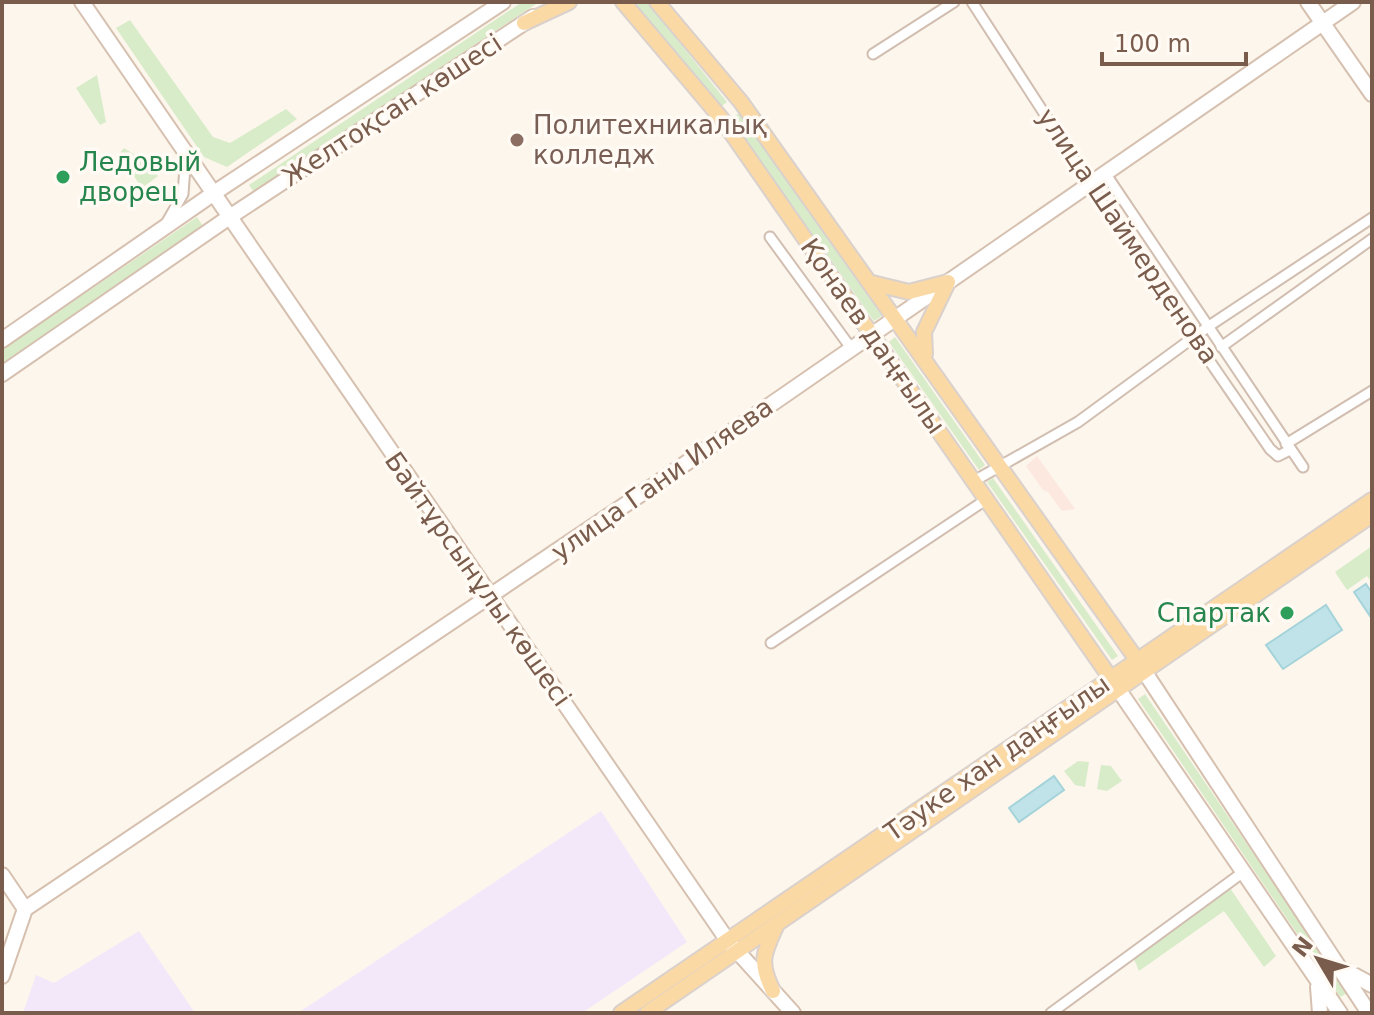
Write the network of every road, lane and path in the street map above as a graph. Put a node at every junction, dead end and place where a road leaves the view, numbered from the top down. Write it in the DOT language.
graph roads {
  1 [pos="82,2"];
  2 [pos="503,2"];
  3 [pos="556,2"];
  4 [pos="569,2"];
  5 [pos="613,2"];
  6 [pos="623,2"];
  7 [pos="657,2"];
  8 [pos="954,2"];
  9 [pos="972,2"];
  10 [pos="1308,2"];
  11 [pos="1353,2"];
  12 [pos="636,17"];
  13 [pos="524,23"];
  14 [pos="1323,23"];
  15 [pos="873,54"];
  16 [pos="1372,94"];
  17 [pos="741,102"];
  18 [pos="721,118"];
  19 [pos="186,154"];
  20 [pos="1105,173"];
  21 [pos="1091,182"];
  22 [pos="213,194"];
  23 [pos="228,218"];
  24 [pos="1372,218"];
  25 [pos="163,229"];
  26 [pos="770,237"];
  27 [pos="1372,239"];
  28 [pos="948,282"];
  29 [pos="872,283"];
  30 [pos="896,318"];
  31 [pos="1209,326"];
  32 [pos="873,333"];
  33 [pos="1194,336"];
  34 [pos="2,340"];
  35 [pos="1221,347"];
  36 [pos="851,348"];
  37 [pos="926,358"];
  38 [pos="2,374"];
  39 [pos="1372,391"];
  40 [pos="1288,447"];
  41 [pos="998,465"];
  42 [pos="1303,467"];
  43 [pos="974,481"];
  44 [pos="987,499"];
  45 [pos="1372,500"];
  46 [pos="1372,515"];
  47 [pos="489,598"];
  48 [pos="1120,635"];
  49 [pos="771,643"];
  50 [pos="1161,643"];
  51 [pos="1141,666"];
  52 [pos="1114,684"];
  53 [pos="1242,873"];
  54 [pos="2,875"];
  55 [pos="25,909"];
  56 [pos="777,923"];
  57 [pos="732,946"];
  58 [pos="1342,967"];
  59 [pos="2,976"];
  60 [pos="1317,982"];
  61 [pos="1372,985"];
  62 [pos="773,991"];
  63 [pos="1369,1011"];
  64 [pos="621,1013"];
  65 [pos="647,1013"];
  66 [pos="793,1013"];
  67 [pos="1051,1013"];
  68 [pos="1320,1013"];
  69 [pos="1340,1013"];
  1 -- 19 [label="main road"];
  2 -- 22 [label="main road, Желтоқсан көшесі"];
  3 -- 13 [label="main road, Желтоқсан көшесі"];
  4 -- 13 [label="main road"];
  5 -- 12 [label="main road"];
  6 -- 12 [label="main road, Қонаев даңғылы"];
  7 -- 17 [label="main road, Қонаев даңғылы"];
  8 -- 15 [label="street"];
  9 -- 21 [label="street, улица Шаймерденова"];
  10 -- 14 [label="main road"];
  11 -- 14 [label="main road, улица Гани Иляева"];
  12 -- 18 [label="main road, Қонаев даңғылы"];
  13 -- 23 [label="main road, Желтоқсан көшесі"];
  14 -- 16 [label="main road"];
  14 -- 20 [label="main road, улица Гани Иляева"];
  17 -- 18 [label="main road"];
  17 -- 29 [label="main road, Қонаев даңғылы"];
  18 -- 32 [label="main road, Қонаев даңғылы"];
  19 -- 22 [label="main road"];
  19 -- 25 [label="street"];
  20 -- 21 [label="main road, улица Гани Иляева"];
  20 -- 31 [label="street, улица Шаймерденова"];
  21 -- 28 [label="main road, улица Гани Иляева"];
  21 -- 33 [label="street, улица Шаймерденова"];
  22 -- 23 [label="main road, Байтұрсынұлы көшесі"];
  22 -- 25 [label="main road, Желтоқсан көшесі"];
  23 -- 38 [label="main road, Желтоқсан көшесі"];
  23 -- 47 [label="main road, Байтұрсынұлы көшесі"];
  24 -- 31 [label="street"];
  25 -- 34 [label="main road, Желтоқсан көшесі"];
  26 -- 36 [label="street"];
  27 -- 35 [label="street"];
  28 -- 29 [label="main road"];
  28 -- 30 [label="main road, улица Гани Иляева"];
  28 -- 37 [label="main road"];
  29 -- 30 [label="main road, Қонаев даңғылы"];
  30 -- 32 [label="main road, улица Гани Иляева"];
  30 -- 37 [label="main road, Қонаев даңғылы"];
  31 -- 33 [label="street"];
  31 -- 35 [label="street, улица Шаймерденова"];
  32 -- 36 [label="main road, улица Гани Иляева"];
  32 -- 43 [label="main road, Қонаев даңғылы"];
  33 -- 40 [label="street, улица Шаймерденова"];
  33 -- 41 [label="street"];
  35 -- 40 [label="street, улица Шаймерденова"];
  36 -- 47 [label="main road, улица Гани Иляева"];
  37 -- 41 [label="main road, Қонаев даңғылы"];
  39 -- 40 [label="street"];
  40 -- 42 [label="street, улица Шаймерденова"];
  41 -- 43 [label="street"];
  41 -- 48 [label="main road, Қонаев даңғылы"];
  43 -- 44 [label="main road, Қонаев даңғылы"];
  44 -- 49 [label="street"];
  44 -- 52 [label="main road, Қонаев даңғылы"];
  45 -- 50 [label="main road, Тәуке хан даңғылы"];
  46 -- 51 [label="main road, Тәуке хан даңғылы"];
  47 -- 55 [label="main road, улица Гани Иляева"];
  47 -- 57 [label="main road, Байтұрсынұлы көшесі"];
  48 -- 50 [label="main road"];
  48 -- 51 [label="main road"];
  50 -- 51 [label="main road, Тәуке хан даңғылы"];
  51 -- 52 [label="main road, Тәуке хан даңғылы"];
  51 -- 58 [label="main road"];
  52 -- 53 [label="main road, Қонаев даңғылы"];
  52 -- 56 [label="main road, Тәуке хан даңғылы"];
  52 -- 57 [label="main road, Тәуке хан даңғылы"];
  53 -- 60 [label="main road, Қонаев даңғылы"];
  53 -- 67 [label="street"];
  54 -- 55 [label="main road"];
  55 -- 59 [label="main road"];
  56 -- 57 [label="main road, Тәуке хан даңғылы"];
  56 -- 62 [label="main road"];
  57 -- 62 [label="main road, Байтұрсынұлы көшесі"];
  57 -- 64 [label="main road, Тәуке хан даңғылы"];
  57 -- 65 [label="main road, Тәуке хан даңғылы"];
  58 -- 61 [label="main road"];
  58 -- 63 [label="main road"];
  60 -- 68 [label="main road"];
  60 -- 69 [label="main road, Қонаев даңғылы"];
  62 -- 66 [label="main road, Байтұрсынұлы көшесі"];
}
